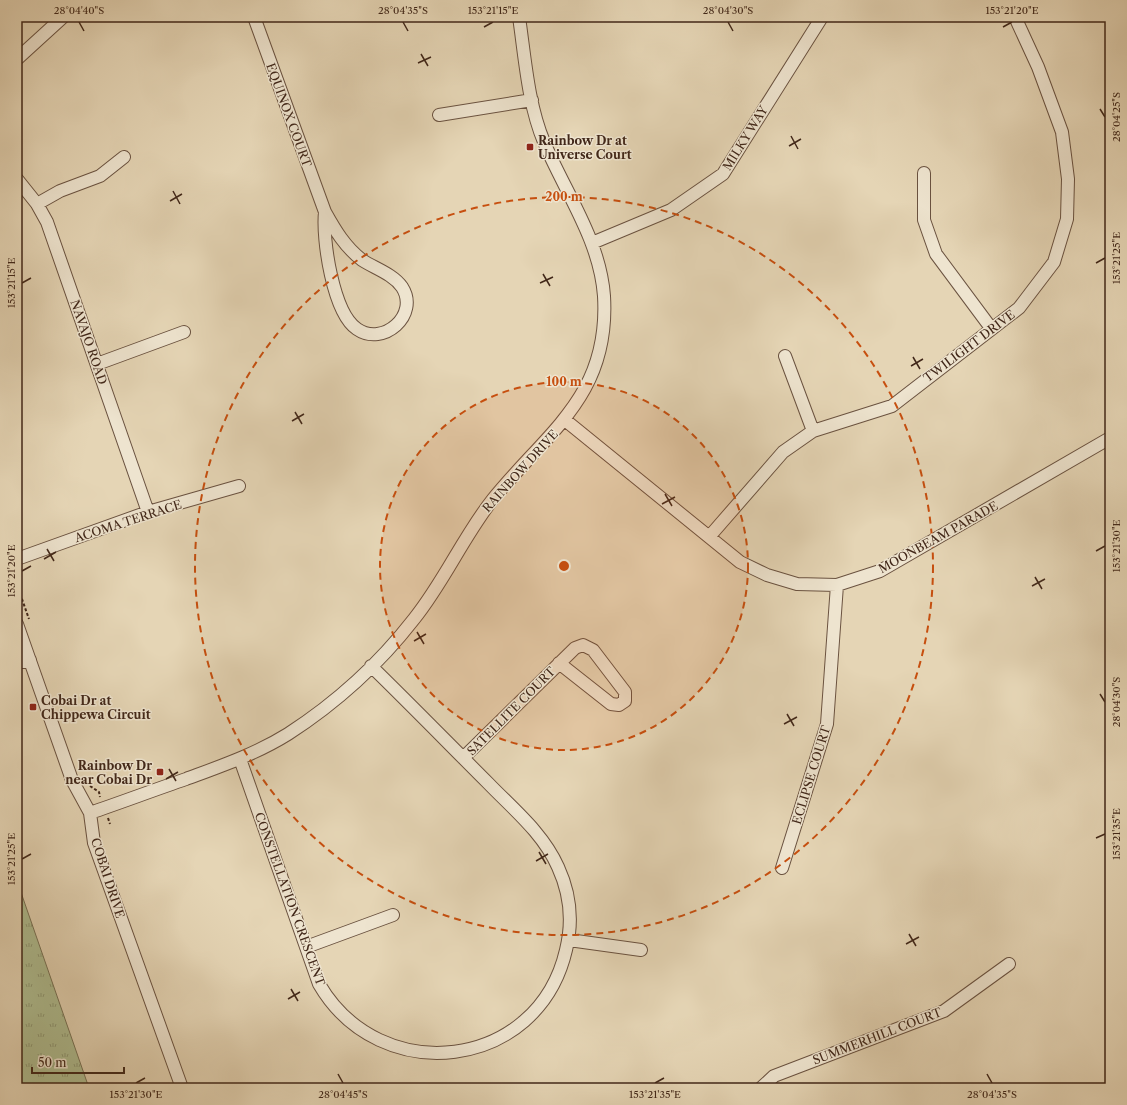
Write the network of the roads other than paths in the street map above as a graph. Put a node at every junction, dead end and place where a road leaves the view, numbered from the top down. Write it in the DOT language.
graph roads {
  1 [pos="63,17"];
  2 [pos="254,17"];
  3 [pos="519,17"];
  4 [pos="822,17"];
  5 [pos="1015,17"];
  6 [pos="17,59"];
  7 [pos="532,100"];
  8 [pos="439,115"];
  9 [pos="124,157"];
  10 [pos="924,173"];
  11 [pos="17,179"];
  12 [pos="37,204"];
  13 [pos="325,212"];
  14 [pos="592,243"];
  15 [pos="991,328"];
  16 [pos="184,332"];
  17 [pos="785,356"];
  18 [pos="97,364"];
  19 [pos="565,420"];
  20 [pos="813,431"];
  21 [pos="1110,438"];
  22 [pos="239,486"];
  23 [pos="148,512"];
  24 [pos="709,537"];
  25 [pos="18,562"];
  26 [pos="836,585"];
  27 [pos="17,624"];
  28 [pos="30,660"];
  29 [pos="559,663"];
  30 [pos="17,664"];
  31 [pos="371,666"];
  32 [pos="463,758"];
  33 [pos="240,759"];
  34 [pos="90,813"];
  35 [pos="782,868"];
  36 [pos="393,915"];
  37 [pos="569,940"];
  38 [pos="306,947"];
  39 [pos="641,950"];
  40 [pos="1009,964"];
  41 [pos="182,1088"];
  42 [pos="761,1088"];
  1 -- 6 [label="street"];
  2 -- 13 [label="street, EQUINOX COURT"];
  3 -- 7 [label="street, RAINBOW DRIVE"];
  4 -- 14 [label="street, MILKY WAY"];
  5 -- 15 [label="street, TWILIGHT DRIVE"];
  7 -- 8 [label="street"];
  7 -- 14 [label="street, RAINBOW DRIVE"];
  9 -- 12 [label="street"];
  10 -- 15 [label="street"];
  11 -- 12 [label="street, NAVAJO ROAD"];
  12 -- 18 [label="street, NAVAJO ROAD"];
  13 -- 13 [label="street, EQUINOX COURT"];
  14 -- 19 [label="street, RAINBOW DRIVE"];
  15 -- 20 [label="street, TWILIGHT DRIVE"];
  16 -- 18 [label="street"];
  17 -- 20 [label="street"];
  18 -- 23 [label="street, NAVAJO ROAD"];
  19 -- 24 [label="street, MOONBEAM PARADE"];
  19 -- 31 [label="street, RAINBOW DRIVE"];
  20 -- 24 [label="street, TWILIGHT DRIVE"];
  21 -- 26 [label="street, MOONBEAM PARADE"];
  22 -- 23 [label="street, ACOMA TERRACE"];
  23 -- 25 [label="street, ACOMA TERRACE"];
  24 -- 26 [label="street, MOONBEAM PARADE"];
  26 -- 35 [label="street, ECLIPSE COURT"];
  27 -- 28 [label="street, COBAI DRIVE"];
  28 -- 30 [label="street"];
  28 -- 34 [label="street, COBAI DRIVE"];
  29 -- 29 [label="street, SATELLITE COURT"];
  29 -- 32 [label="street, SATELLITE COURT"];
  31 -- 32 [label="street, CONSTELLATION CRESCENT"];
  31 -- 33 [label="street, RAINBOW DRIVE"];
  32 -- 37 [label="street, CONSTELLATION CRESCENT"];
  33 -- 34 [label="street, RAINBOW DRIVE"];
  33 -- 38 [label="street, CONSTELLATION CRESCENT"];
  34 -- 41 [label="street, COBAI DRIVE"];
  36 -- 38 [label="street"];
  37 -- 38 [label="street, CONSTELLATION CRESCENT"];
  37 -- 39 [label="street"];
  40 -- 42 [label="street, SUMMERHILL COURT"];
}
